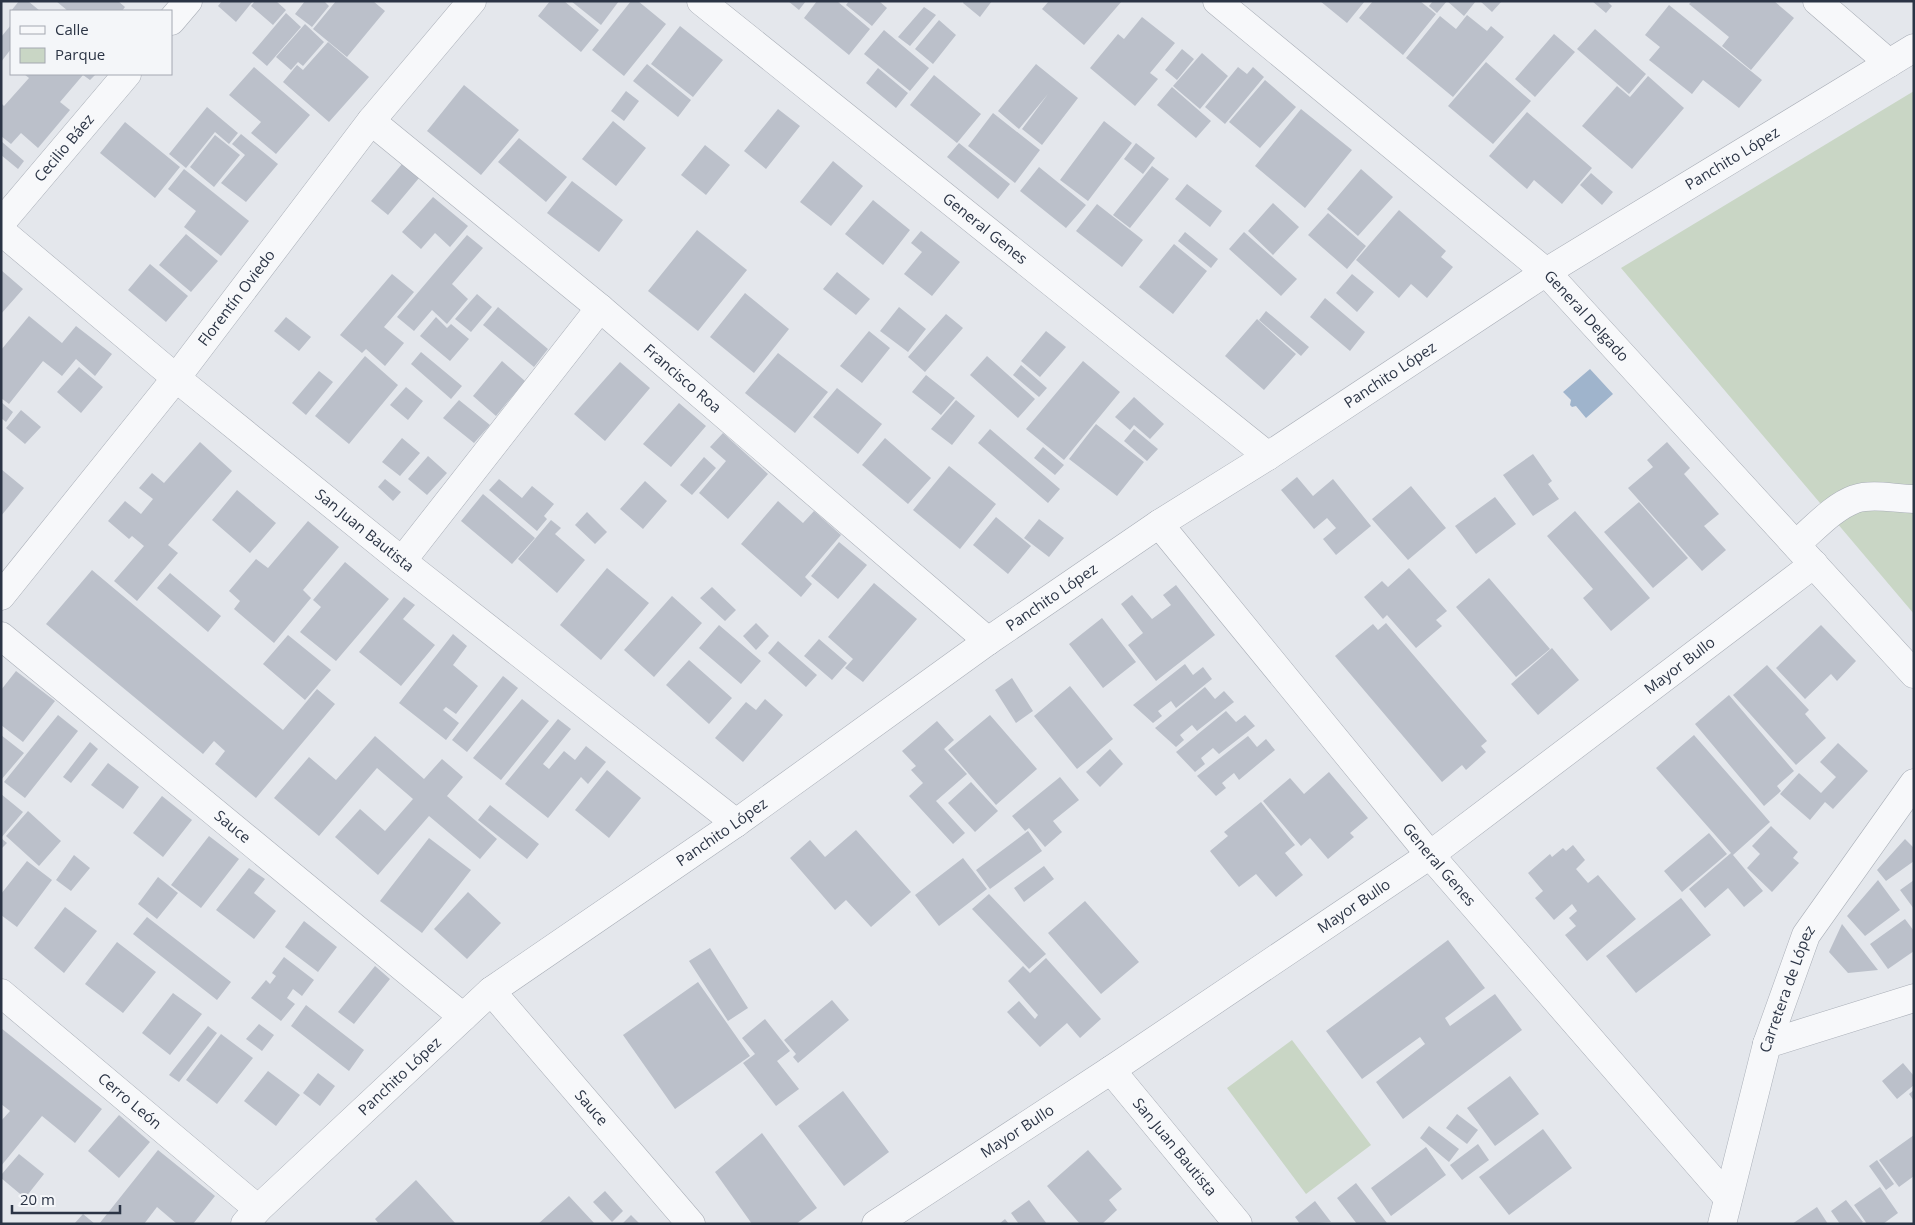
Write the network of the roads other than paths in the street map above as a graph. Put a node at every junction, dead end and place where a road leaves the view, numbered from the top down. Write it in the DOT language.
graph roads {
  1 [pos="188,1"];
  2 [pos="472,1"];
  3 [pos="701,1"];
  4 [pos="1217,1"];
  5 [pos="1817,1"];
  6 [pos="172,20"];
  7 [pos="1914,48"];
  8 [pos="1889,63"];
  9 [pos="126,75"];
  10 [pos="371,121"];
  11 [pos="1,223"];
  12 [pos="1,231"];
  13 [pos="1546,272"];
  14 [pos="600,308"];
  15 [pos="176,378"];
  16 [pos="1268,456"];
  17 [pos="1914,499"];
  18 [pos="1159,524"];
  19 [pos="1805,554"];
  20 [pos="402,561"];
  21 [pos="1,596"];
  22 [pos="1,636"];
  23 [pos="988,641"];
  24 [pos="1914,674"];
  25 [pos="1914,783"];
  26 [pos="736,823"];
  27 [pos="1430,855"];
  28 [pos="491,991"];
  29 [pos="1,993"];
  30 [pos="1914,998"];
  31 [pos="463,1017"];
  32 [pos="1767,1044"];
  33 [pos="1111,1070"];
  34 [pos="1728,1198"];
  35 [pos="252,1216"];
  36 [pos="691,1224"];
  37 [pos="876,1224"];
  38 [pos="1238,1224"];
  39 [pos="1722,1224"];
  1 -- 6 [label="street"];
  2 -- 10 [label="street, Florentín Oviedo"];
  3 -- 16 [label="street, General Genes"];
  4 -- 13 [label="street, General Delgado"];
  5 -- 8 [label="street"];
  7 -- 8 [label="street, Panchito López"];
  8 -- 13 [label="street, Panchito López"];
  9 -- 11 [label="street, Cecilio Báez"];
  10 -- 14 [label="street, Francisco Roa"];
  10 -- 15 [label="street, Florentín Oviedo"];
  12 -- 15 [label="street, San Juan Bautista"];
  13 -- 16 [label="street, Panchito López"];
  13 -- 19 [label="street, General Delgado"];
  14 -- 20 [label="street"];
  14 -- 23 [label="street, Francisco Roa"];
  15 -- 20 [label="street, San Juan Bautista"];
  15 -- 21 [label="street, Florentín Oviedo"];
  16 -- 18 [label="street, Panchito López"];
  17 -- 19 [label="street, Mayor Bullo"];
  18 -- 23 [label="street, Panchito López"];
  18 -- 27 [label="street, General Genes"];
  19 -- 24 [label="street, General Delgado"];
  19 -- 27 [label="street, Mayor Bullo"];
  20 -- 26 [label="street, San Juan Bautista"];
  22 -- 31 [label="street, Sauce"];
  23 -- 26 [label="street, Panchito López"];
  25 -- 32 [label="street, Carretera de López"];
  26 -- 28 [label="street, Panchito López"];
  27 -- 33 [label="street, Mayor Bullo"];
  27 -- 34 [label="street, General Genes"];
  28 -- 31 [label="street, Panchito López"];
  28 -- 36 [label="street, Sauce"];
  29 -- 35 [label="street, Cerro León"];
  30 -- 32 [label="street"];
  31 -- 35 [label="street, Panchito López"];
  32 -- 34 [label="street, Carretera de López"];
  33 -- 37 [label="street, Mayor Bullo"];
  33 -- 38 [label="street, San Juan Bautista"];
  34 -- 39 [label="street, Carretera de López"];
}
